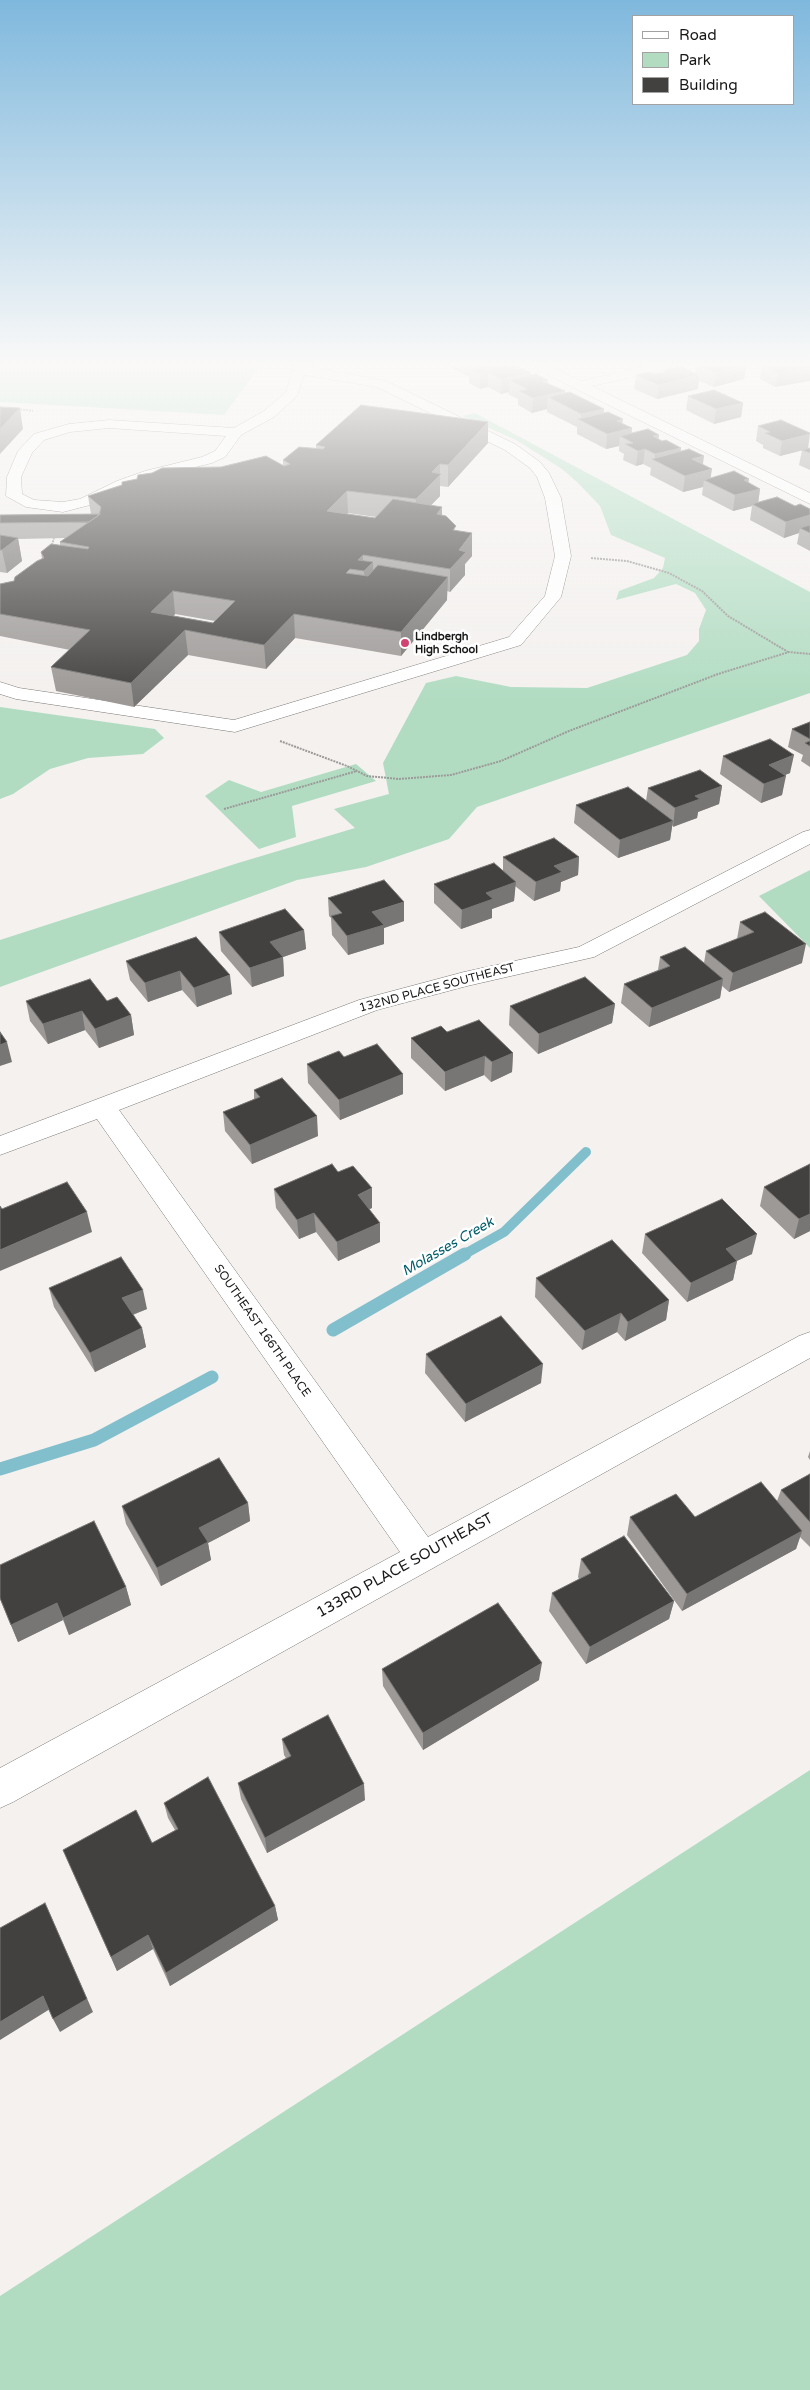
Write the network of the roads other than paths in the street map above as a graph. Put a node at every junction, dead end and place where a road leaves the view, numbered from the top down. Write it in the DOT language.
graph roads {
  1 [pos="14,478"];
  2 [pos="140,478"];
  3 [pos="545,478"];
  4 [pos="767,478"];
  5 [pos="810,499"];
  6 [pos="0,688"];
  7 [pos="810,836"];
  8 [pos="102,1106"];
  9 [pos="0,1146"];
  10 [pos="810,1344"];
  11 [pos="423,1556"];
  12 [pos="0,1789"];
  1 -- 2 [label="street"];
  3 -- 6 [label="street"];
  4 -- 5 [label="street"];
  7 -- 8 [label="street, 132ND PLACE SOUTHEAST"];
  8 -- 9 [label="street, 132ND PLACE SOUTHEAST"];
  8 -- 11 [label="street, SOUTHEAST 166TH PLACE"];
  10 -- 11 [label="street, 133RD PLACE SOUTHEAST"];
  11 -- 12 [label="street, 133RD PLACE SOUTHEAST"];
}
